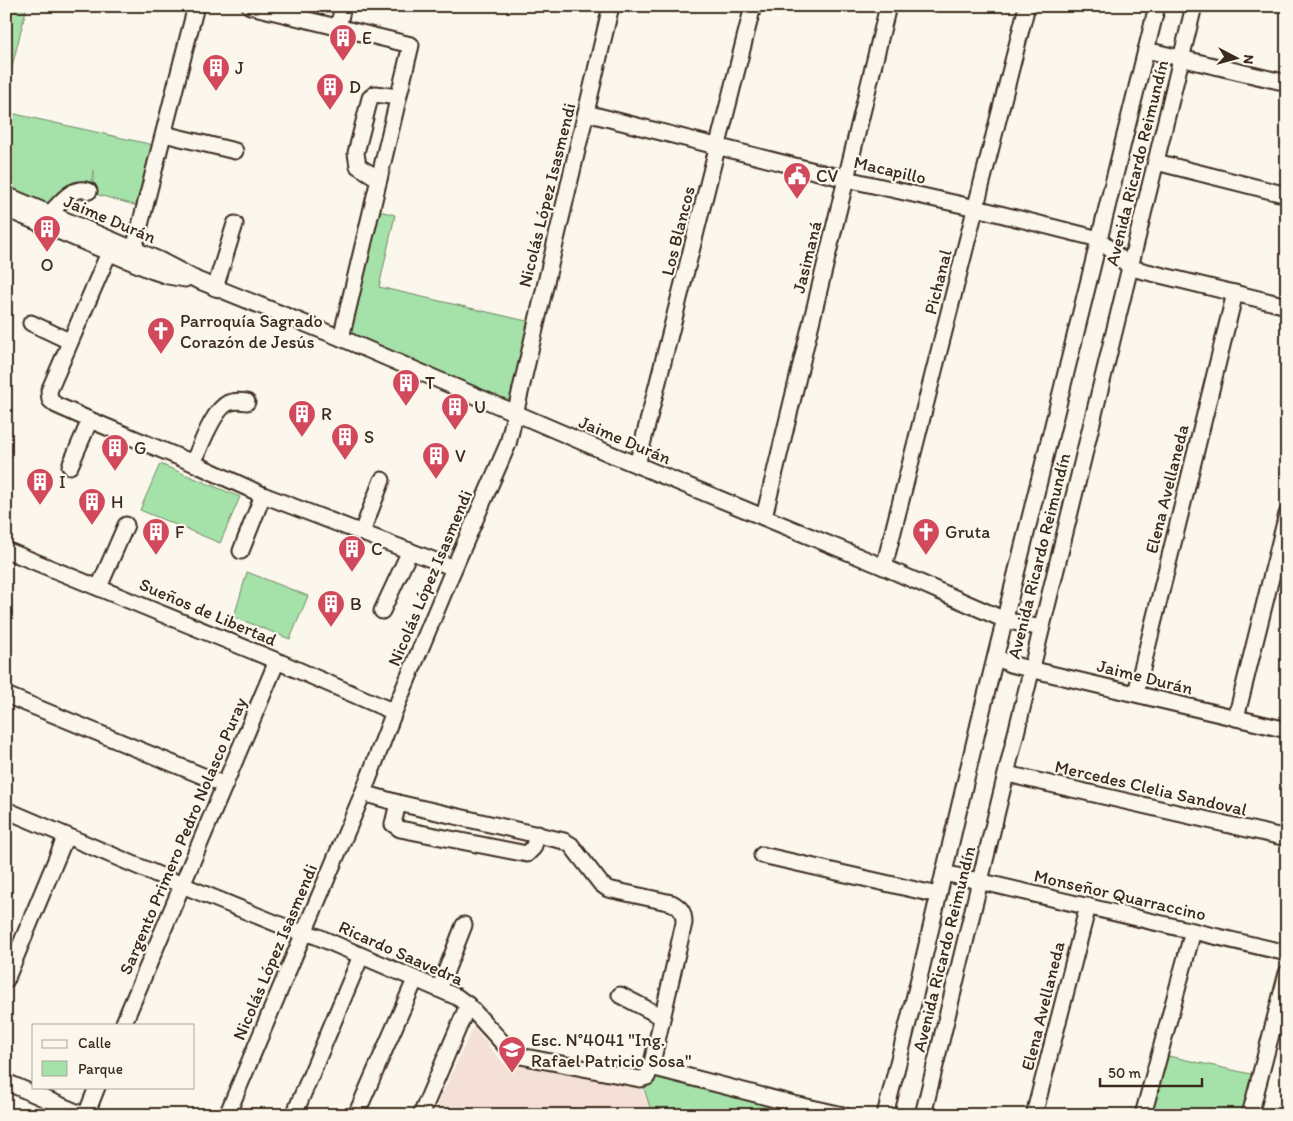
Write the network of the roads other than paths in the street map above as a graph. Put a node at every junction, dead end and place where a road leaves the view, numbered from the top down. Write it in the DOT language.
graph roads {
  1 [pos="196,6"];
  2 [pos="250,6"];
  3 [pos="343,6"];
  4 [pos="612,6"];
  5 [pos="754,6"];
  6 [pos="888,6"];
  7 [pos="1026,6"];
  8 [pos="1157,6"];
  9 [pos="1194,6"];
  10 [pos="338,28"];
  11 [pos="1146,50"];
  12 [pos="1181,59"];
  13 [pos="1286,78"];
  14 [pos="398,97"];
  15 [pos="586,113"];
  16 [pos="164,134"];
  17 [pos="719,146"];
  18 [pos="235,151"];
  19 [pos="1156,162"];
  20 [pos="379,179"];
  21 [pos="846,179"];
  22 [pos="89,191"];
  23 [pos="6,195"];
  24 [pos="1287,196"];
  25 [pos="976,208"];
  26 [pos="6,209"];
  27 [pos="49,214"];
  28 [pos="235,224"];
  29 [pos="1099,239"];
  30 [pos="111,247"];
  31 [pos="134,249"];
  32 [pos="1131,268"];
  33 [pos="196,280"];
  34 [pos="215,288"];
  35 [pos="1235,293"];
  36 [pos="1287,306"];
  37 [pos="31,323"];
  38 [pos="341,338"];
  39 [pos="69,341"];
  40 [pos="247,402"];
  41 [pos="514,412"];
  42 [pos="90,420"];
  43 [pos="193,463"];
  44 [pos="637,465"];
  45 [pos="70,466"];
  46 [pos="382,480"];
  47 [pos="263,495"];
  48 [pos="1287,514"];
  49 [pos="764,517"];
  50 [pos="126,525"];
  51 [pos="362,532"];
  52 [pos="6,550"];
  53 [pos="241,551"];
  54 [pos="410,551"];
  55 [pos="884,567"];
  56 [pos="454,568"];
  57 [pos="99,587"];
  58 [pos="382,611"];
  59 [pos="1005,620"];
  60 [pos="1040,628"];
  61 [pos="996,657"];
  62 [pos="276,661"];
  63 [pos="1030,669"];
  64 [pos="1136,693"];
  65 [pos="6,694"];
  66 [pos="394,712"];
  67 [pos="1236,718"];
  68 [pos="1287,730"];
  69 [pos="1006,774"];
  70 [pos="225,785"];
  71 [pos="363,793"];
  72 [pos="398,803"];
  73 [pos="6,810"];
  74 [pos="538,834"];
  75 [pos="66,836"];
  76 [pos="1287,838"];
  77 [pos="762,855"];
  78 [pos="944,873"];
  79 [pos="980,881"];
  80 [pos="182,885"];
  81 [pos="938,895"];
  82 [pos="1088,906"];
  83 [pos="464,925"];
  84 [pos="1193,931"];
  85 [pos="302,934"];
  86 [pos="1287,953"];
  87 [pos="362,956"];
  88 [pos="1287,973"];
  89 [pos="6,980"];
  90 [pos="415,980"];
  91 [pos="439,989"];
  92 [pos="620,995"];
  93 [pos="468,1005"];
  94 [pos="662,1017"];
  95 [pos="123,1024"];
  96 [pos="651,1066"];
  97 [pos="6,1082"];
  98 [pos="97,1088"];
  99 [pos="84,1115"];
  100 [pos="227,1115"];
  101 [pos="294,1115"];
  102 [pos="356,1115"];
  103 [pos="421,1115"];
  104 [pos="843,1115"];
  105 [pos="885,1115"];
  106 [pos="922,1115"];
  107 [pos="1034,1115"];
  108 [pos="1143,1115"];
  109 [pos="1250,1115"];
  1 -- 16 [label="street"];
  2 -- 10 [label="street"];
  3 -- 10 [label="street"];
  4 -- 15 [label="street, Nicolás López Isasmendi"];
  5 -- 17 [label="street, Los Blancos"];
  6 -- 21 [label="street, Jasimaná"];
  7 -- 25 [label="street, Pichanal"];
  8 -- 11 [label="street, Avenida Ricardo Reimundín"];
  9 -- 12 [label="street, Avenida Ricardo Reimundín"];
  10 -- 14 [label="street"];
  11 -- 12 [label="street"];
  11 -- 29 [label="street, Avenida Ricardo Reimundín"];
  12 -- 13 [label="street"];
  12 -- 19 [label="street, Avenida Ricardo Reimundín"];
  14 -- 20 [label="street"];
  14 -- 20 [label="street"];
  15 -- 17 [label="street, Macapillo"];
  15 -- 41 [label="street, Nicolás López Isasmendi"];
  16 -- 18 [label="street"];
  16 -- 31 [label="street"];
  17 -- 21 [label="street, Macapillo"];
  17 -- 44 [label="street, Los Blancos"];
  19 -- 24 [label="street"];
  19 -- 32 [label="street, Avenida Ricardo Reimundín"];
  20 -- 38 [label="street"];
  21 -- 25 [label="street, Macapillo"];
  21 -- 49 [label="street, Jasimaná"];
  22 -- 27 [label="street"];
  23 -- 27 [label="street, Jaime Durán"];
  25 -- 29 [label="street, Macapillo"];
  25 -- 55 [label="street, Pichanal"];
  26 -- 30 [label="street, Jaime Durán"];
  27 -- 30 [label="street, Jaime Durán"];
  28 -- 34 [label="street"];
  29 -- 32 [label="street"];
  29 -- 59 [label="street, Avenida Ricardo Reimundín"];
  30 -- 31 [label="street, Jaime Durán"];
  30 -- 33 [label="street, Jaime Durán"];
  30 -- 39 [label="street"];
  31 -- 33 [label="street, Jaime Durán"];
  32 -- 35 [label="street"];
  32 -- 60 [label="street, Avenida Ricardo Reimundín"];
  33 -- 34 [label="street, Jaime Durán"];
  34 -- 38 [label="street, Jaime Durán"];
  35 -- 36 [label="street"];
  35 -- 64 [label="street, Elena Avellaneda"];
  37 -- 39 [label="street"];
  38 -- 41 [label="street, Jaime Durán"];
  39 -- 42 [label="street"];
  40 -- 43 [label="street"];
  41 -- 44 [label="street, Jaime Durán"];
  41 -- 56 [label="street, Nicolás López Isasmendi"];
  42 -- 43 [label="street"];
  42 -- 45 [label="street"];
  43 -- 47 [label="street"];
  44 -- 49 [label="street, Jaime Durán"];
  46 -- 51 [label="street"];
  47 -- 51 [label="street"];
  47 -- 53 [label="street"];
  48 -- 67 [label="street"];
  49 -- 55 [label="street, Jaime Durán"];
  50 -- 57 [label="street"];
  51 -- 54 [label="street"];
  52 -- 57 [label="street, Sueños de Libertad"];
  54 -- 56 [label="street"];
  54 -- 58 [label="street"];
  55 -- 59 [label="street, Jaime Durán"];
  56 -- 66 [label="street, Nicolás López Isasmendi"];
  57 -- 62 [label="street, Sueños de Libertad"];
  59 -- 60 [label="street, Jaime Durán"];
  59 -- 61 [label="street, Avenida Ricardo Reimundín"];
  60 -- 63 [label="street, Avenida Ricardo Reimundín"];
  61 -- 63 [label="street, Jaime Durán"];
  61 -- 78 [label="street, Avenida Ricardo Reimundín"];
  62 -- 66 [label="street, Sueños de Libertad"];
  62 -- 70 [label="street, Sargento Primero Pedro Nolasco Puray"];
  63 -- 64 [label="street, Jaime Durán"];
  63 -- 69 [label="street, Avenida Ricardo Reimundín"];
  64 -- 67 [label="street, Jaime Durán"];
  65 -- 70 [label="street"];
  66 -- 71 [label="street, Nicolás López Isasmendi"];
  67 -- 68 [label="street, Jaime Durán"];
  69 -- 76 [label="street, Mercedes Clelia Sandoval"];
  69 -- 79 [label="street, Avenida Ricardo Reimundín"];
  70 -- 80 [label="street, Sargento Primero Pedro Nolasco Puray"];
  71 -- 72 [label="street"];
  71 -- 85 [label="street, Nicolás López Isasmendi"];
  72 -- 74 [label="street"];
  72 -- 74 [label="street"];
  73 -- 75 [label="street, Ricardo Saavedra"];
  74 -- 94 [label="street"];
  75 -- 80 [label="street, Ricardo Saavedra"];
  75 -- 89 [label="street"];
  77 -- 81 [label="street"];
  78 -- 79 [label="street, Monseñor Quarraccino"];
  78 -- 81 [label="street, Avenida Ricardo Reimundín"];
  79 -- 82 [label="street, Monseñor Quarraccino"];
  79 -- 106 [label="street, Avenida Ricardo Reimundín"];
  80 -- 85 [label="street, Ricardo Saavedra"];
  80 -- 95 [label="street, Sargento Primero Pedro Nolasco Puray"];
  81 -- 105 [label="street, Avenida Ricardo Reimundín"];
  82 -- 84 [label="street, Monseñor Quarraccino"];
  82 -- 107 [label="street, Elena Avellaneda"];
  83 -- 91 [label="street"];
  84 -- 86 [label="street, Monseñor Quarraccino"];
  84 -- 108 [label="street"];
  85 -- 87 [label="street, Ricardo Saavedra"];
  85 -- 100 [label="street, Nicolás López Isasmendi"];
  87 -- 90 [label="street, Ricardo Saavedra"];
  87 -- 101 [label="street"];
  88 -- 109 [label="street"];
  90 -- 91 [label="street, Ricardo Saavedra"];
  90 -- 102 [label="street"];
  91 -- 93 [label="street, Ricardo Saavedra"];
  92 -- 94 [label="street"];
  93 -- 96 [label="street, Ricardo Saavedra"];
  93 -- 103 [label="street"];
  94 -- 96 [label="street"];
  96 -- 104 [label="street"];
  97 -- 99 [label="street"];
  98 -- 99 [label="street"];
}
